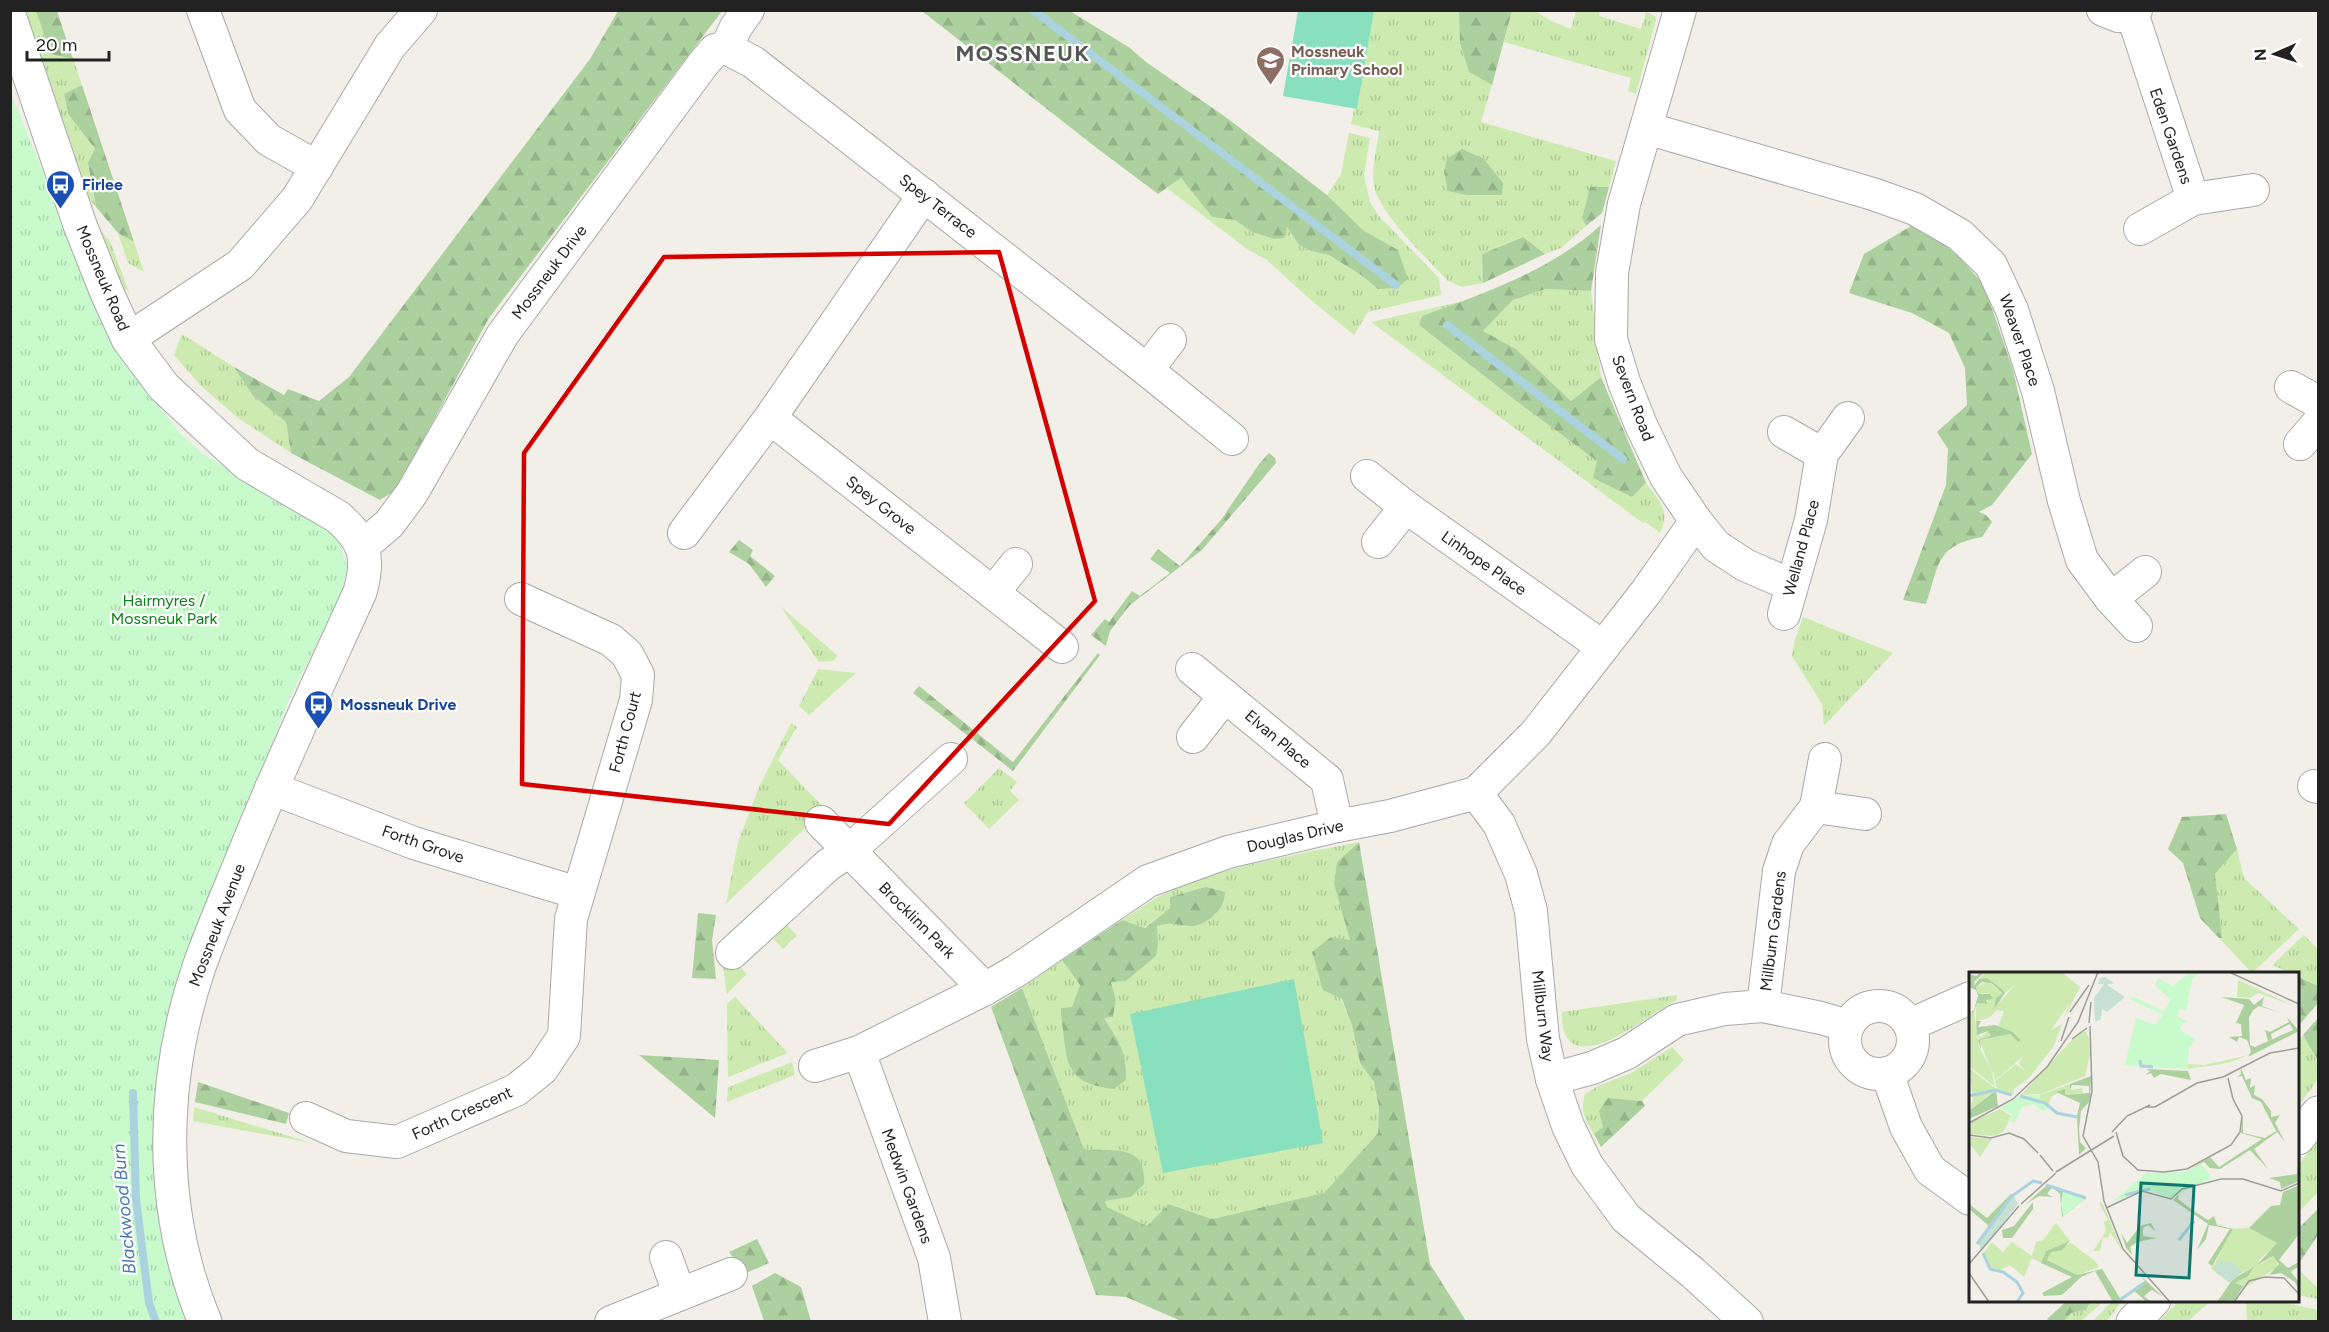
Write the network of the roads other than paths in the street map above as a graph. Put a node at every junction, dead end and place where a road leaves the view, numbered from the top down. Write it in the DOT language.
graph roads {
  1 [pos="203,10"];
  2 [pos="421,10"];
  3 [pos="748,10"];
  4 [pos="1680,10"];
  5 [pos="2124,11"];
  6 [pos="10,18"];
  7 [pos="726,48"];
  8 [pos="1646,128"];
  9 [pos="317,166"];
  10 [pos="2253,190"];
  11 [pos="924,195"];
  12 [pos="2193,199"];
  13 [pos="2140,229"];
  14 [pos="128,339"];
  15 [pos="1170,340"];
  16 [pos="1147,370"];
  17 [pos="2291,387"];
  18 [pos="2319,402"];
  19 [pos="770,418"];
  20 [pos="1848,418"];
  21 [pos="1784,432"];
  22 [pos="1232,440"];
  23 [pos="1822,454"];
  24 [pos="1367,476"];
  25 [pos="1406,507"];
  26 [pos="1696,521"];
  27 [pos="684,533"];
  28 [pos="1377,542"];
  29 [pos="363,546"];
  30 [pos="1016,564"];
  31 [pos="2145,572"];
  32 [pos="993,593"];
  33 [pos="521,598"];
  34 [pos="1788,599"];
  35 [pos="2111,599"];
  36 [pos="2136,626"];
  37 [pos="1062,647"];
  38 [pos="1603,647"];
  39 [pos="1192,669"];
  40 [pos="1225,696"];
  41 [pos="1193,737"];
  42 [pos="951,759"];
  43 [pos="1826,759"];
  44 [pos="271,788"];
  45 [pos="1476,793"];
  46 [pos="1816,807"];
  47 [pos="1865,814"];
  48 [pos="821,822"];
  49 [pos="1337,826"];
  50 [pos="849,852"];
  51 [pos="578,893"];
  52 [pos="732,953"];
  53 [pos="985,988"];
  54 [pos="1969,999"];
  55 [pos="1763,1006"];
  56 [pos="1910,1025"];
  57 [pos="1848,1026"];
  58 [pos="859,1052"];
  59 [pos="815,1066"];
  60 [pos="1887,1073"];
  61 [pos="1552,1078"];
  62 [pos="2319,1113"];
  63 [pos="306,1118"];
  64 [pos="2299,1137"];
  65 [pos="1969,1198"];
  66 [pos="666,1257"];
  67 [pos="731,1274"];
  68 [pos="680,1293"];
  69 [pos="2152,1302"];
  70 [pos="205,1322"];
  71 [pos="610,1322"];
  72 [pos="945,1322"];
  73 [pos="1747,1322"];
  74 [pos="2133,1322"];
  1 -- 9 [label="street"];
  2 -- 9 [label="street"];
  3 -- 7 [label="street, Mossneuk Drive"];
  4 -- 8 [label="street, Severn Road"];
  5 -- 12 [label="street, Eden Gardens"];
  6 -- 14 [label="street, Mossneuk Road"];
  7 -- 11 [label="street, Spey Terrace"];
  7 -- 29 [label="street, Mossneuk Drive"];
  8 -- 26 [label="street, Severn Road"];
  8 -- 35 [label="street, Weaver Place"];
  9 -- 14 [label="street"];
  10 -- 12 [label="street, Eden Gardens"];
  11 -- 16 [label="street, Spey Terrace"];
  11 -- 19 [label="street"];
  12 -- 13 [label="street"];
  14 -- 29 [label="street, Mossneuk Road"];
  15 -- 16 [label="street"];
  16 -- 22 [label="street, Spey Terrace"];
  17 -- 18 [label="street"];
  19 -- 27 [label="street"];
  19 -- 32 [label="street, Spey Grove"];
  20 -- 23 [label="street, Welland Place"];
  21 -- 23 [label="street"];
  23 -- 34 [label="street, Welland Place"];
  24 -- 25 [label="street, Linhope Place"];
  25 -- 28 [label="street"];
  25 -- 38 [label="street, Linhope Place"];
  26 -- 34 [label="street, Severn Road"];
  26 -- 38 [label="street"];
  29 -- 44 [label="street, Mossneuk Avenue"];
  30 -- 32 [label="street"];
  31 -- 35 [label="street"];
  32 -- 37 [label="street, Spey Grove"];
  33 -- 51 [label="street, Forth Court"];
  35 -- 36 [label="street, Weaver Place"];
  38 -- 45 [label="street"];
  39 -- 40 [label="street, Elvan Place"];
  40 -- 41 [label="street"];
  40 -- 49 [label="street, Elvan Place"];
  42 -- 50 [label="street"];
  43 -- 46 [label="street, Millburn Gardens"];
  44 -- 51 [label="street, Forth Grove"];
  44 -- 70 [label="street, Mossneuk Avenue"];
  45 -- 49 [label="street, Douglas Drive"];
  45 -- 61 [label="street, Millburn Way"];
  46 -- 47 [label="street"];
  46 -- 55 [label="street, Millburn Gardens"];
  48 -- 50 [label="street, Brocklinn Park"];
  49 -- 53 [label="street, Douglas Drive"];
  50 -- 52 [label="street"];
  50 -- 53 [label="street, Brocklinn Park"];
  51 -- 63 [label="street, Forth Crescent"];
  53 -- 58 [label="street, Douglas Drive"];
  54 -- 56 [label="street"];
  55 -- 57 [label="street, Millburn Gardens"];
  55 -- 61 [label="street, Millburn Gardens"];
  56 -- 57 [label="street"];
  56 -- 60 [label="street"];
  57 -- 60 [label="street"];
  58 -- 59 [label="street, Douglas Drive"];
  58 -- 72 [label="street, Medwin Gardens"];
  60 -- 65 [label="street"];
  61 -- 73 [label="street, Millburn Way"];
  62 -- 64 [label="street"];
  66 -- 68 [label="street"];
  67 -- 68 [label="street"];
  68 -- 71 [label="street"];
  69 -- 74 [label="street"];
}
